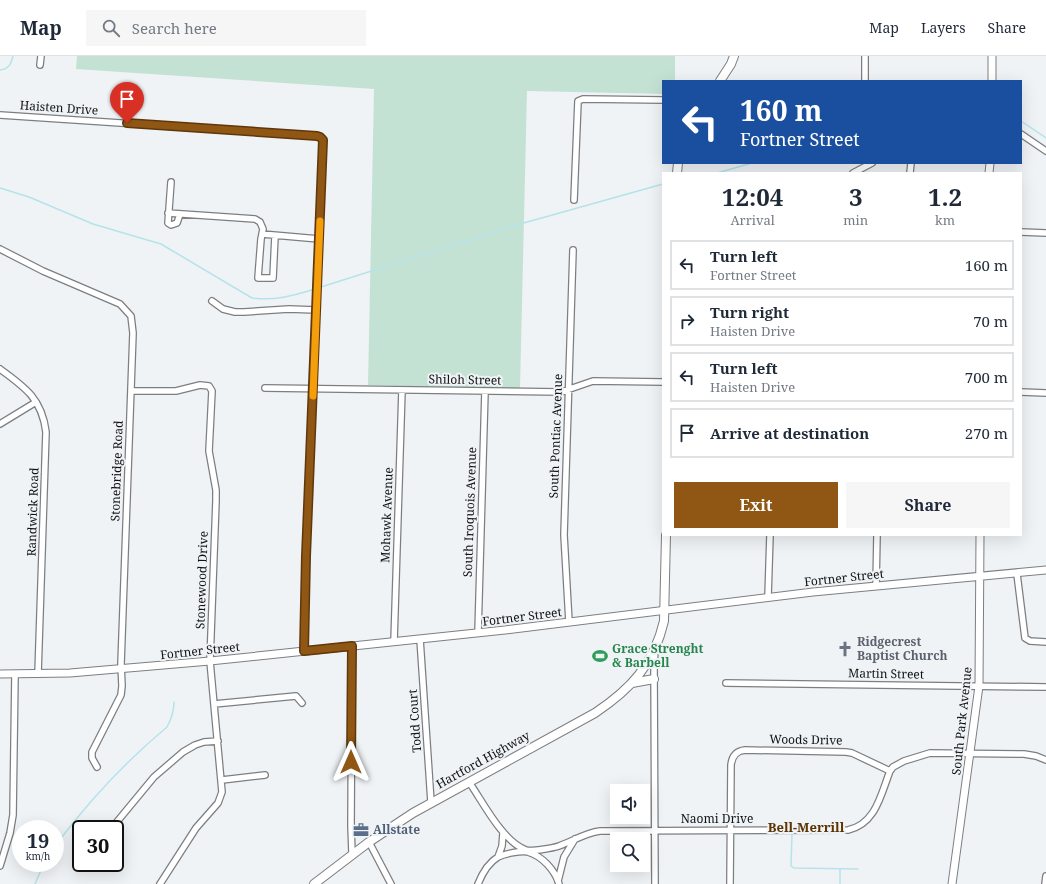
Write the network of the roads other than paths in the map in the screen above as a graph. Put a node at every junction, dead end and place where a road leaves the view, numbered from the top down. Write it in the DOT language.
graph roads {
  1 [pos="41,56"];
  2 [pos="734,56"];
  3 [pos="865,56"];
  4 [pos="992,56"];
  5 [pos="40,65"];
  6 [pos="721,80"];
  7 [pos="865,80"];
  8 [pos="992,80"];
  9 [pos="662,100"];
  10 [pos="0,115"];
  11 [pos="1022,135"];
  12 [pos="1046,151"];
  13 [pos="870,164"];
  14 [pos="855,172"];
  15 [pos="171,182"];
  16 [pos="574,200"];
  17 [pos="168,213"];
  18 [pos="180,214"];
  19 [pos="1022,232"];
  20 [pos="1046,233"];
  21 [pos="262,234"];
  22 [pos="275,236"];
  23 [pos="319,239"];
  24 [pos="0,249"];
  25 [pos="573,250"];
  26 [pos="212,301"];
  27 [pos="316,310"];
  28 [pos="0,369"];
  29 [pos="662,382"];
  30 [pos="264,388"];
  31 [pos="313,389"];
  32 [pos="402,390"];
  33 [pos="568,390"];
  34 [pos="131,391"];
  35 [pos="485,391"];
  36 [pos="1022,392"];
  37 [pos="1046,393"];
  38 [pos="36,402"];
  39 [pos="0,424"];
  40 [pos="666,536"];
  41 [pos="770,536"];
  42 [pos="877,536"];
  43 [pos="980,536"];
  44 [pos="1046,570"];
  45 [pos="1017,574"];
  46 [pos="979,577"];
  47 [pos="876,586"];
  48 [pos="768,597"];
  49 [pos="664,611"];
  50 [pos="569,622"];
  51 [pos="478,633"];
  52 [pos="420,639"];
  53 [pos="394,642"];
  54 [pos="1046,642"];
  55 [pos="352,646"];
  56 [pos="655,650"];
  57 [pos="304,651"];
  58 [pos="210,661"];
  59 [pos="122,670"];
  60 [pos="0,674"];
  61 [pos="15,674"];
  62 [pos="38,674"];
  63 [pos="654,679"];
  64 [pos="632,683"];
  65 [pos="726,683"];
  66 [pos="979,686"];
  67 [pos="1046,687"];
  68 [pos="302,703"];
  69 [pos="214,704"];
  70 [pos="218,741"];
  71 [pos="970,753"];
  72 [pos="1046,760"];
  73 [pos="97,766"];
  74 [pos="890,771"];
  75 [pos="265,775"];
  76 [pos="222,780"];
  77 [pos="469,782"];
  78 [pos="431,802"];
  79 [pos="118,820"];
  80 [pos="654,830"];
  81 [pos="730,830"];
  82 [pos="503,833"];
  83 [pos="575,839"];
  84 [pos="369,842"];
  85 [pos="527,851"];
  86 [pos="352,853"];
  87 [pos="498,857"];
  88 [pos="0,866"];
  89 [pos="1046,876"];
  90 [pos="558,883"];
  91 [pos="160,884"];
  92 [pos="314,884"];
  93 [pos="391,884"];
  94 [pos="478,884"];
  95 [pos="655,884"];
  96 [pos="730,884"];
  97 [pos="952,884"];
  98 [pos="1045,884"];
  1 -- 5 [label="street"];
  2 -- 6 [label="main road"];
  3 -- 7 [label="street"];
  4 -- 8 [label="street"];
  9 -- 16 [label="street"];
  10 -- 23 [label="street, Haisten Drive"];
  11 -- 12 [label="street"];
  13 -- 14 [label="street"];
  15 -- 17 [label="street"];
  17 -- 18 [label="street"];
  17 -- 18 [label="street"];
  18 -- 21 [label="street"];
  19 -- 20 [label="street"];
  21 -- 22 [label="street"];
  21 -- 22 [label="street"];
  22 -- 23 [label="street"];
  23 -- 27 [label="street, Haisten Drive"];
  24 -- 34 [label="street, Stonebridge Road"];
  25 -- 33 [label="street, South Pontiac Avenue"];
  26 -- 27 [label="street"];
  27 -- 31 [label="street, Haisten Drive"];
  28 -- 38 [label="street, Randwick Road"];
  29 -- 33 [label="street, Shiloh Street"];
  30 -- 31 [label="street, Shiloh Street"];
  31 -- 32 [label="street, Shiloh Street"];
  31 -- 57 [label="street, Haisten Drive"];
  32 -- 35 [label="street, Shiloh Street"];
  32 -- 53 [label="street, Mohawk Avenue"];
  33 -- 35 [label="street, Shiloh Street"];
  33 -- 50 [label="street, South Pontiac Avenue"];
  34 -- 58 [label="street, Stonewood Drive"];
  34 -- 59 [label="street, Stonebridge Road"];
  35 -- 51 [label="street, South Iroquois Avenue"];
  36 -- 37 [label="street"];
  38 -- 39 [label="street"];
  38 -- 62 [label="street, Randwick Road"];
  40 -- 49 [label="main road, Hartford Highway"];
  41 -- 48 [label="street"];
  42 -- 47 [label="street"];
  43 -- 46 [label="street, South Park Avenue"];
  44 -- 45 [label="street, Fortner Street"];
  45 -- 46 [label="street, Fortner Street"];
  45 -- 54 [label="street"];
  46 -- 47 [label="street, Fortner Street"];
  46 -- 66 [label="street, South Park Avenue"];
  47 -- 48 [label="street, Fortner Street"];
  48 -- 49 [label="street, Fortner Street"];
  49 -- 50 [label="street, Fortner Street"];
  49 -- 56 [label="main road, Hartford Highway"];
  50 -- 51 [label="street, Fortner Street"];
  51 -- 52 [label="street, Fortner Street"];
  52 -- 53 [label="street, Fortner Street"];
  52 -- 78 [label="street, Todd Court"];
  53 -- 55 [label="street, Fortner Street"];
  55 -- 57 [label="street, Fortner Street"];
  55 -- 86 [label="street"];
  56 -- 63 [label="street"];
  56 -- 64 [label="main road, Hartford Highway"];
  57 -- 58 [label="street, Fortner Street"];
  58 -- 59 [label="street, Fortner Street"];
  58 -- 69 [label="street, Stonewood Drive"];
  59 -- 62 [label="street, Fortner Street"];
  59 -- 73 [label="street, Stonebridge Road"];
  60 -- 61 [label="street, Fortner Street"];
  61 -- 62 [label="street, Fortner Street"];
  61 -- 88 [label="street"];
  63 -- 64 [label="main road"];
  63 -- 80 [label="street"];
  64 -- 77 [label="main road, Hartford Highway"];
  65 -- 66 [label="street, Martin Street"];
  66 -- 67 [label="street, Martin Street"];
  66 -- 71 [label="street, South Park Avenue"];
  68 -- 69 [label="street"];
  69 -- 70 [label="street, Stonewood Drive"];
  70 -- 76 [label="street, Stonewood Drive"];
  70 -- 79 [label="street"];
  71 -- 72 [label="street"];
  71 -- 74 [label="street"];
  71 -- 97 [label="street, South Park Avenue"];
  74 -- 81 [label="street, Naomi Drive"];
  74 -- 81 [label="street, Woods Drive"];
  75 -- 76 [label="street"];
  76 -- 91 [label="street, Stonewood Drive"];
  77 -- 78 [label="main road, Hartford Highway"];
  77 -- 82 [label="street"];
  78 -- 84 [label="main road, Hartford Highway"];
  80 -- 81 [label="street, Naomi Drive"];
  80 -- 83 [label="street, Naomi Drive"];
  80 -- 95 [label="street"];
  81 -- 96 [label="street"];
  82 -- 85 [label="street"];
  82 -- 87 [label="street"];
  83 -- 85 [label="street, Naomi Drive"];
  83 -- 90 [label="street"];
  84 -- 86 [label="main road, Hartford Highway"];
  84 -- 93 [label="street"];
  85 -- 87 [label="street, Naomi Drive"];
  85 -- 90 [label="street"];
  86 -- 92 [label="main road, Hartford Highway"];
  87 -- 94 [label="street"];
  89 -- 98 [label="street"];
}
